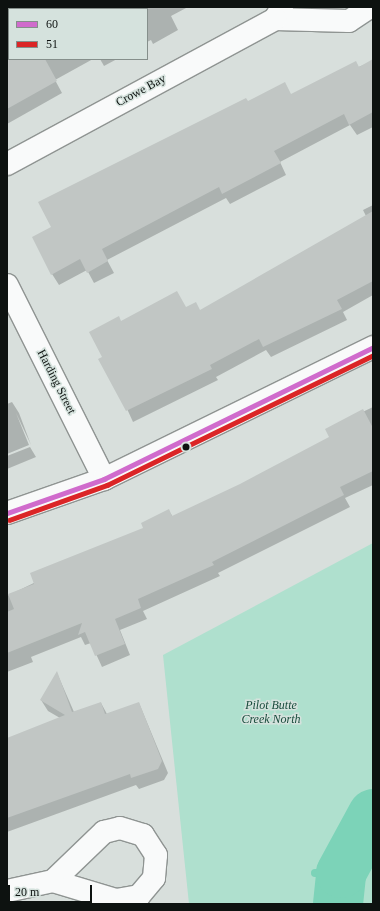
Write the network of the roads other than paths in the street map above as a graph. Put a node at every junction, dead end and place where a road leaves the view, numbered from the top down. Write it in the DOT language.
graph roads {
  1 [pos="370,7"];
  2 [pos="278,13"];
  3 [pos="7,164"];
  4 [pos="7,285"];
  5 [pos="373,347"];
  6 [pos="104,479"];
  7 [pos="7,514"];
  8 [pos="53,881"];
  9 [pos="7,892"];
  1 -- 2 [label="street, Crowe Bay"];
  2 -- 3 [label="street, Crowe Bay"];
  4 -- 6 [label="street, Harding Street"];
  5 -- 6 [label="street"];
  6 -- 7 [label="street"];
  8 -- 9 [label="street"];
}
